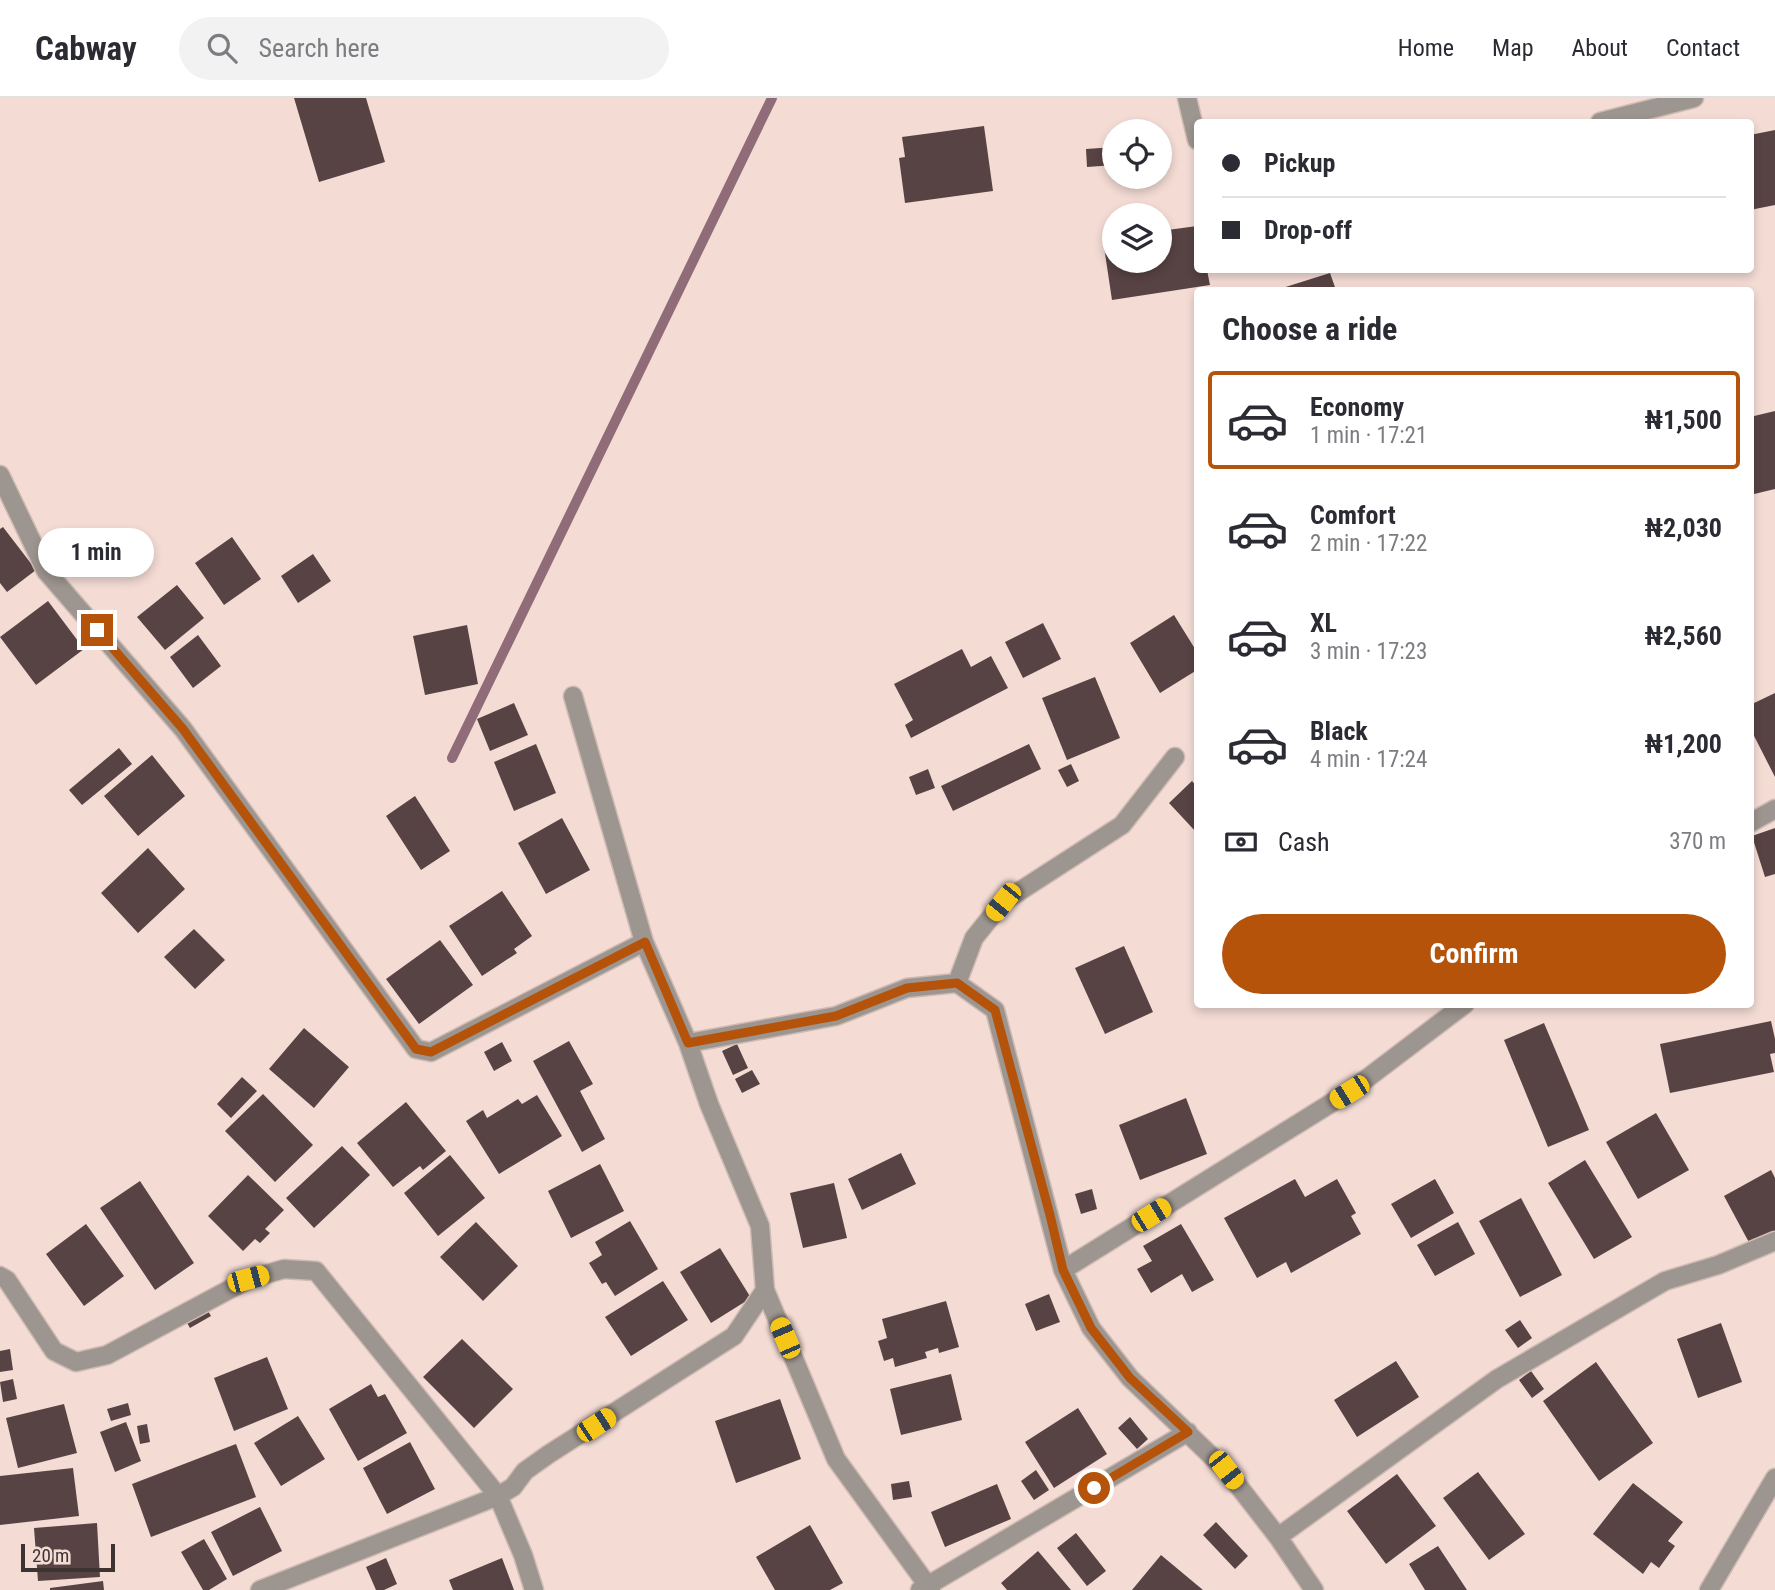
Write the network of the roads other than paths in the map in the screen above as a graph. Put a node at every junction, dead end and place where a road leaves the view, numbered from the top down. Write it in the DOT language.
graph roads {
  1 [pos="1186,98"];
  2 [pos="1695,98"];
  3 [pos="1612,119"];
  4 [pos="1194,129"];
  5 [pos="0,475"];
  6 [pos="573,696"];
  7 [pos="1175,757"];
  8 [pos="1775,809"];
  9 [pos="1754,821"];
  10 [pos="645,942"];
  11 [pos="957,983"];
  12 [pos="1460,1008"];
  13 [pos="688,1043"];
  14 [pos="1775,1241"];
  15 [pos="1063,1270"];
  16 [pos="0,1276"];
  17 [pos="765,1290"];
  18 [pos="1188,1432"];
  19 [pos="1775,1478"];
  20 [pos="498,1496"];
  21 [pos="1278,1537"];
  22 [pos="926,1589"];
  23 [pos="260,1590"];
  24 [pos="534,1590"];
  25 [pos="1314,1590"];
  26 [pos="1709,1590"];
  1 -- 4 [label="street"];
  2 -- 3 [label="street"];
  5 -- 10 [label="street"];
  6 -- 10 [label="street"];
  7 -- 11 [label="street"];
  8 -- 9 [label="street"];
  10 -- 13 [label="street"];
  11 -- 13 [label="street"];
  11 -- 15 [label="street"];
  12 -- 15 [label="street"];
  13 -- 17 [label="street"];
  14 -- 21 [label="street"];
  15 -- 18 [label="street"];
  16 -- 20 [label="street"];
  17 -- 20 [label="street"];
  17 -- 22 [label="street"];
  18 -- 21 [label="street"];
  18 -- 22 [label="street"];
  19 -- 26 [label="street"];
  20 -- 23 [label="street"];
  20 -- 24 [label="street"];
  21 -- 25 [label="street"];
}
